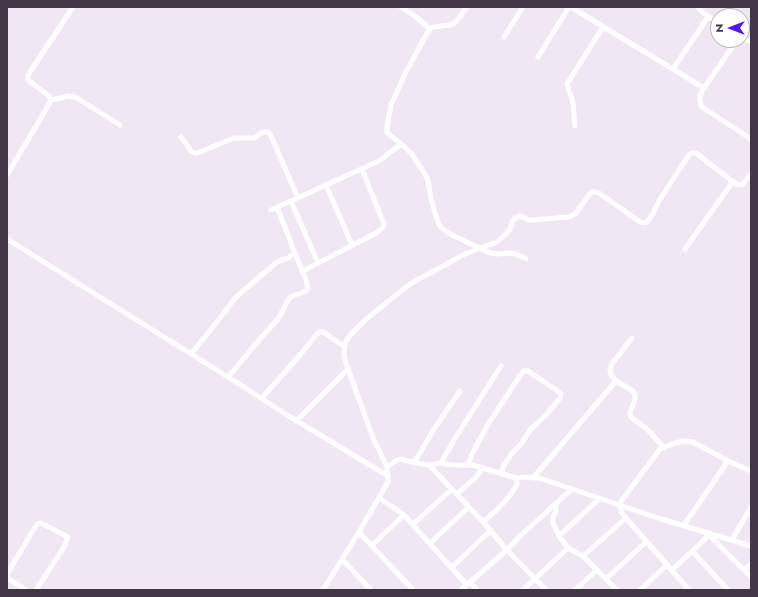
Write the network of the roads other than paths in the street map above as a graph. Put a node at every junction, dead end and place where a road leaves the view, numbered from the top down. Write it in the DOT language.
graph roads {
  1 [pos="73,7"];
  2 [pos="467,7"];
  3 [pos="523,7"];
  4 [pos="570,7"];
  5 [pos="698,7"];
  6 [pos="404,8"];
  7 [pos="708,17"];
  8 [pos="603,27"];
  9 [pos="430,29"];
  10 [pos="504,37"];
  11 [pos="732,48"];
  12 [pos="538,57"];
  13 [pos="673,69"];
  14 [pos="704,88"];
  15 [pos="50,100"];
  16 [pos="120,125"];
  17 [pos="575,126"];
  18 [pos="181,137"];
  19 [pos="751,140"];
  20 [pos="402,144"];
  21 [pos="362,169"];
  22 [pos="751,174"];
  23 [pos="7,175"];
  24 [pos="733,181"];
  25 [pos="326,185"];
  26 [pos="298,198"];
  27 [pos="291,201"];
  28 [pos="277,207"];
  29 [pos="271,210"];
  30 [pos="7,239"];
  31 [pos="352,245"];
  32 [pos="481,248"];
  33 [pos="685,249"];
  34 [pos="295,253"];
  35 [pos="288,258"];
  36 [pos="526,259"];
  37 [pos="298,261"];
  38 [pos="318,263"];
  39 [pos="303,271"];
  40 [pos="632,338"];
  41 [pos="345,347"];
  42 [pos="191,354"];
  43 [pos="501,366"];
  44 [pos="348,369"];
  45 [pos="228,377"];
  46 [pos="616,381"];
  47 [pos="460,390"];
  48 [pos="262,398"];
  49 [pos="296,420"];
  50 [pos="664,448"];
  51 [pos="728,461"];
  52 [pos="414,463"];
  53 [pos="441,463"];
  54 [pos="468,464"];
  55 [pos="429,465"];
  56 [pos="387,467"];
  57 [pos="483,468"];
  58 [pos="751,472"];
  59 [pos="502,474"];
  60 [pos="388,476"];
  61 [pos="516,478"];
  62 [pos="533,478"];
  63 [pos="452,488"];
  64 [pos="572,489"];
  65 [pos="457,494"];
  66 [pos="379,498"];
  67 [pos="600,498"];
  68 [pos="556,504"];
  69 [pos="619,504"];
  70 [pos="469,507"];
  71 [pos="751,507"];
  72 [pos="404,515"];
  73 [pos="626,518"];
  74 [pos="483,522"];
  75 [pos="413,524"];
  76 [pos="684,525"];
  77 [pos="491,530"];
  78 [pos="359,532"];
  79 [pos="710,534"];
  80 [pos="559,536"];
  81 [pos="732,540"];
  82 [pos="646,542"];
  83 [pos="430,543"];
  84 [pos="372,545"];
  85 [pos="751,546"];
  86 [pos="568,548"];
  87 [pos="508,550"];
  88 [pos="692,552"];
  89 [pos="583,556"];
  90 [pos="342,559"];
  91 [pos="751,564"];
  92 [pos="667,565"];
  93 [pos="452,567"];
  94 [pos="598,570"];
  95 [pos="672,570"];
  96 [pos="744,570"];
  97 [pos="7,574"];
  98 [pos="751,577"];
  99 [pos="7,578"];
  100 [pos="535,579"];
  101 [pos="606,579"];
  102 [pos="469,583"];
  103 [pos="324,588"];
  104 [pos="687,589"];
  105 [pos="26,590"];
  106 [pos="36,590"];
  107 [pos="330,590"];
  108 [pos="372,590"];
  109 [pos="413,590"];
  110 [pos="461,590"];
  111 [pos="477,590"];
  112 [pos="523,590"];
  113 [pos="546,590"];
  114 [pos="575,590"];
  115 [pos="617,590"];
  116 [pos="640,590"];
  117 [pos="728,590"];
  1 -- 15 [label="street"];
  2 -- 9 [label="street"];
  3 -- 10 [label="street"];
  4 -- 8 [label="street"];
  4 -- 12 [label="street"];
  5 -- 7 [label="street"];
  6 -- 9 [label="street"];
  7 -- 13 [label="street"];
  8 -- 13 [label="street"];
  8 -- 17 [label="street"];
  9 -- 20 [label="street"];
  11 -- 14 [label="street"];
  13 -- 14 [label="street"];
  14 -- 19 [label="street"];
  15 -- 16 [label="street"];
  15 -- 23 [label="street"];
  18 -- 26 [label="street"];
  20 -- 21 [label="street"];
  20 -- 32 [label="street"];
  21 -- 25 [label="street"];
  21 -- 31 [label="street"];
  22 -- 24 [label="street"];
  24 -- 32 [label="street"];
  24 -- 33 [label="street"];
  25 -- 26 [label="street"];
  25 -- 31 [label="street"];
  26 -- 27 [label="street"];
  27 -- 28 [label="street"];
  27 -- 38 [label="street"];
  28 -- 29 [label="street"];
  28 -- 34 [label="street"];
  30 -- 42 [label="street"];
  31 -- 38 [label="street"];
  32 -- 36 [label="street"];
  32 -- 41 [label="street"];
  34 -- 35 [label="street"];
  34 -- 37 [label="street"];
  35 -- 37 [label="street"];
  35 -- 42 [label="street"];
  37 -- 39 [label="street"];
  38 -- 39 [label="street"];
  39 -- 45 [label="street"];
  40 -- 46 [label="street"];
  41 -- 44 [label="street"];
  41 -- 48 [label="street"];
  42 -- 45 [label="street"];
  43 -- 53 [label="street"];
  44 -- 49 [label="street"];
  44 -- 56 [label="street"];
  45 -- 48 [label="street"];
  46 -- 50 [label="street"];
  46 -- 62 [label="street"];
  47 -- 52 [label="street"];
  48 -- 49 [label="street"];
  49 -- 60 [label="street"];
  50 -- 51 [label="street"];
  50 -- 69 [label="street"];
  51 -- 58 [label="street"];
  51 -- 76 [label="street"];
  52 -- 55 [label="street"];
  52 -- 56 [label="street"];
  53 -- 54 [label="street"];
  53 -- 55 [label="street"];
  54 -- 57 [label="street"];
  54 -- 59 [label="street"];
  55 -- 63 [label="street"];
  56 -- 60 [label="street"];
  57 -- 59 [label="street"];
  57 -- 65 [label="street"];
  59 -- 61 [label="street"];
  60 -- 66 [label="street"];
  61 -- 62 [label="street"];
  61 -- 74 [label="street"];
  62 -- 64 [label="street"];
  63 -- 65 [label="street"];
  63 -- 75 [label="street"];
  64 -- 67 [label="street"];
  64 -- 68 [label="street"];
  65 -- 70 [label="street"];
  66 -- 72 [label="street"];
  66 -- 78 [label="street"];
  67 -- 69 [label="street"];
  67 -- 80 [label="street"];
  68 -- 80 [label="street"];
  68 -- 87 [label="street"];
  69 -- 73 [label="street"];
  69 -- 76 [label="street"];
  70 -- 74 [label="street"];
  70 -- 83 [label="street"];
  71 -- 81 [label="street"];
  72 -- 75 [label="street"];
  72 -- 84 [label="street"];
  73 -- 82 [label="street"];
  73 -- 89 [label="street"];
  74 -- 77 [label="street"];
  75 -- 83 [label="street"];
  76 -- 79 [label="street"];
  77 -- 87 [label="street"];
  77 -- 93 [label="street"];
  78 -- 84 [label="street"];
  78 -- 90 [label="street"];
  79 -- 81 [label="street"];
  79 -- 88 [label="street"];
  79 -- 96 [label="street"];
  80 -- 86 [label="street"];
  81 -- 85 [label="street"];
  82 -- 92 [label="street"];
  82 -- 101 [label="street"];
  83 -- 93 [label="street"];
  84 -- 109 [label="street"];
  86 -- 89 [label="street"];
  86 -- 100 [label="street"];
  87 -- 100 [label="street"];
  87 -- 102 [label="street"];
  88 -- 95 [label="street"];
  88 -- 117 [label="street"];
  89 -- 94 [label="street"];
  90 -- 103 [label="street"];
  90 -- 108 [label="street"];
  91 -- 96 [label="street"];
  92 -- 95 [label="street"];
  92 -- 116 [label="street"];
  93 -- 102 [label="street"];
  94 -- 101 [label="street"];
  94 -- 114 [label="street"];
  95 -- 104 [label="street"];
  96 -- 98 [label="street"];
  97 -- 106 [label="street"];
  99 -- 105 [label="street"];
  100 -- 112 [label="street"];
  100 -- 113 [label="street"];
  101 -- 115 [label="street"];
  102 -- 110 [label="street"];
  102 -- 111 [label="street"];
  103 -- 107 [label="street"];
}
